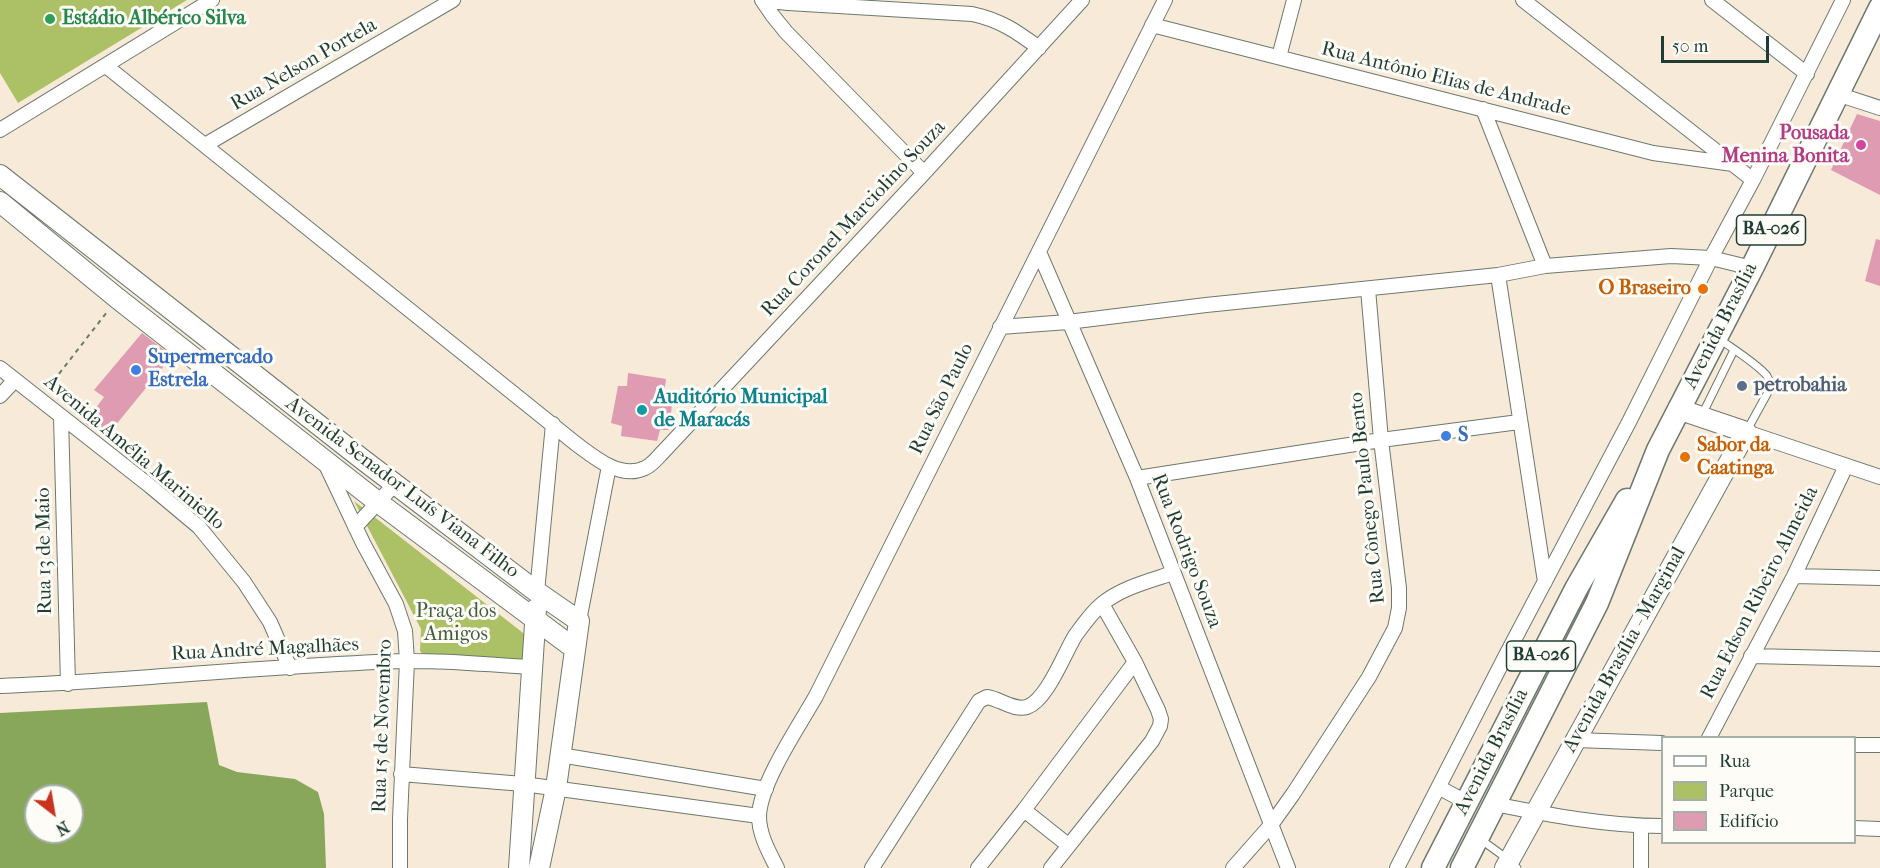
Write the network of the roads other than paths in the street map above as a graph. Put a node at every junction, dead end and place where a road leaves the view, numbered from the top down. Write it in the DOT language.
graph roads {
  1 [pos="212,0"];
  2 [pos="453,0"];
  3 [pos="762,0"];
  4 [pos="1082,0"];
  5 [pos="1165,0"];
  6 [pos="1293,0"];
  7 [pos="1523,0"];
  8 [pos="1712,0"];
  9 [pos="1843,0"];
  10 [pos="1880,8"];
  11 [pos="1152,25"];
  12 [pos="1039,48"];
  13 [pos="1279,57"];
  14 [pos="106,66"];
  15 [pos="1807,74"];
  16 [pos="1837,94"];
  17 [pos="1880,108"];
  18 [pos="1483,109"];
  19 [pos="0,130"];
  20 [pos="205,145"];
  21 [pos="1732,164"];
  22 [pos="924,173"];
  23 [pos="0,175"];
  24 [pos="1753,180"];
  25 [pos="0,202"];
  26 [pos="1039,252"];
  27 [pos="1710,258"];
  28 [pos="1545,266"];
  29 [pos="1752,268"];
  30 [pos="1498,274"];
  31 [pos="1368,289"];
  32 [pos="1068,322"];
  33 [pos="1000,327"];
  34 [pos="1725,343"];
  35 [pos="0,368"];
  36 [pos="15,380"];
  37 [pos="0,396"];
  38 [pos="1678,409"];
  39 [pos="1701,416"];
  40 [pos="61,417"];
  41 [pos="1519,422"];
  42 [pos="553,424"];
  43 [pos="1746,432"];
  44 [pos="1381,440"];
  45 [pos="1658,450"];
  46 [pos="324,460"];
  47 [pos="609,466"];
  48 [pos="1846,466"];
  49 [pos="1880,477"];
  50 [pos="1137,478"];
  51 [pos="395,484"];
  52 [pos="379,503"];
  53 [pos="355,527"];
  54 [pos="1173,573"];
  55 [pos="1794,576"];
  56 [pos="1880,578"];
  57 [pos="1545,582"];
  58 [pos="537,592"];
  59 [pos="1102,604"];
  60 [pos="536,619"];
  61 [pos="579,621"];
  62 [pos="575,649"];
  63 [pos="1751,656"];
  64 [pos="1880,659"];
  65 [pos="407,661"];
  66 [pos="1135,662"];
  67 [pos="533,667"];
  68 [pos="290,668"];
  69 [pos="68,684"];
  70 [pos="0,686"];
  71 [pos="1512,711"];
  72 [pos="1536,722"];
  73 [pos="1710,736"];
  74 [pos="1575,740"];
  75 [pos="1661,743"];
  76 [pos="1856,744"];
  77 [pos="1880,745"];
  78 [pos="560,755"];
  79 [pos="401,774"];
  80 [pos="523,784"];
  81 [pos="556,788"];
  82 [pos="1440,788"];
  83 [pos="766,789"];
  84 [pos="1466,802"];
  85 [pos="1494,804"];
  86 [pos="1024,810"];
  87 [pos="1535,812"];
  88 [pos="759,816"];
  89 [pos="1270,825"];
  90 [pos="1641,826"];
  91 [pos="1661,826"];
  92 [pos="1856,828"];
  93 [pos="1880,829"];
  94 [pos="1478,837"];
  95 [pos="1068,845"];
  96 [pos="1510,865"];
  97 [pos="400,868"];
  98 [pos="519,868"];
  99 [pos="539,868"];
  100 [pos="777,868"];
  101 [pos="872,868"];
  102 [pos="978,868"];
  103 [pos="1051,868"];
  104 [pos="1233,868"];
  105 [pos="1288,868"];
  106 [pos="1397,868"];
  107 [pos="1433,868"];
  108 [pos="1462,868"];
  109 [pos="1641,868"];
  1 -- 14 [label="street"];
  2 -- 20 [label="street, Rua Nelson Portela"];
  3 -- 12 [label="street"];
  3 -- 22 [label="street"];
  4 -- 12 [label="street, Rua Coronel Marciolino Souza"];
  5 -- 11 [label="street, Rua São Paulo"];
  6 -- 13 [label="street"];
  7 -- 21 [label="street"];
  8 -- 15 [label="street"];
  9 -- 15 [label="street"];
  10 -- 16 [label="main road, Avenida Brasília / BA-026"];
  11 -- 13 [label="street, Rua Antônio Elias de Andrade"];
  11 -- 26 [label="street, Rua São Paulo"];
  12 -- 22 [label="street, Rua Coronel Marciolino Souza"];
  13 -- 18 [label="street, Rua Antônio Elias de Andrade"];
  14 -- 19 [label="street"];
  14 -- 20 [label="street"];
  15 -- 24 [label="street"];
  16 -- 17 [label="street"];
  16 -- 29 [label="main road, Avenida Brasília / BA-026"];
  18 -- 21 [label="street, Rua Antônio Elias de Andrade"];
  18 -- 28 [label="street"];
  20 -- 42 [label="street"];
  21 -- 24 [label="street"];
  22 -- 47 [label="street, Rua Coronel Marciolino Souza"];
  23 -- 51 [label="main road, Avenida Senador Luís Viana Filho"];
  24 -- 27 [label="street"];
  25 -- 46 [label="main road, Avenida Senador Luís Viana Filho"];
  26 -- 32 [label="street, Rua Rodrigo Souza"];
  26 -- 33 [label="street, Rua São Paulo"];
  27 -- 28 [label="street"];
  27 -- 29 [label="street"];
  27 -- 57 [label="street"];
  28 -- 30 [label="street"];
  29 -- 34 [label="main road, Avenida Brasília / BA-026"];
  30 -- 31 [label="street"];
  30 -- 41 [label="street"];
  31 -- 32 [label="street"];
  31 -- 44 [label="street, Rua Cônego Paulo Bento"];
  32 -- 33 [label="street"];
  32 -- 50 [label="street, Rua Rodrigo Souza"];
  33 -- 83 [label="street, Rua São Paulo"];
  34 -- 38 [label="main road, Avenida Brasília / BA-026"];
  34 -- 39 [label="lane"];
  34 -- 43 [label="lane"];
  35 -- 36 [label="street, Avenida Amélia Mariniello"];
  36 -- 37 [label="street"];
  36 -- 40 [label="street, Avenida Amélia Mariniello"];
  38 -- 39 [label="main road"];
  38 -- 45 [label="main road, Avenida Brasília / BA-026"];
  39 -- 43 [label="main road"];
  40 -- 68 [label="street, Avenida Amélia Mariniello"];
  40 -- 69 [label="street, Rua 13 de Maio"];
  41 -- 44 [label="street"];
  41 -- 57 [label="street"];
  42 -- 47 [label="street"];
  42 -- 58 [label="street"];
  43 -- 48 [label="street"];
  43 -- 74 [label="main road, Avenida Brasília - Marginal"];
  44 -- 50 [label="street"];
  44 -- 89 [label="street, Rua Cônego Paulo Bento"];
  45 -- 71 [label="main road, Avenida Brasília / BA-026"];
  45 -- 72 [label="main road, Avenida Brasília / BA-026"];
  46 -- 52 [label="main road, Avenida Senador Luís Viana Filho"];
  46 -- 53 [label="street, Rua 15 de Novembro"];
  47 -- 61 [label="street"];
  48 -- 49 [label="street"];
  48 -- 55 [label="street, Rua Edson Ribeiro Almeida"];
  50 -- 54 [label="street, Rua Rodrigo Souza"];
  51 -- 52 [label="street"];
  51 -- 58 [label="main road, Avenida Senador Luís Viana Filho"];
  52 -- 53 [label="street"];
  52 -- 60 [label="main road, Avenida Senador Luís Viana Filho"];
  53 -- 65 [label="street, Rua 15 de Novembro"];
  54 -- 59 [label="street"];
  54 -- 89 [label="street, Rua Rodrigo Souza"];
  55 -- 56 [label="street"];
  55 -- 63 [label="street, Rua Edson Ribeiro Almeida"];
  57 -- 82 [label="street"];
  58 -- 60 [label="main road"];
  58 -- 61 [label="main road, Avenida Senador Luís Viana Filho"];
  59 -- 66 [label="street"];
  59 -- 101 [label="street"];
  60 -- 62 [label="main road, Avenida Senador Luís Viana Filho"];
  60 -- 67 [label="main road"];
  61 -- 62 [label="main road"];
  62 -- 78 [label="main road"];
  63 -- 64 [label="street"];
  63 -- 73 [label="street, Rua Edson Ribeiro Almeida"];
  65 -- 67 [label="street, Rua André Magalhães"];
  65 -- 68 [label="street, Rua André Magalhães"];
  65 -- 79 [label="street, Rua 15 de Novembro"];
  66 -- 86 [label="street"];
  66 -- 95 [label="street"];
  67 -- 80 [label="main road"];
  68 -- 69 [label="street, Rua André Magalhães"];
  69 -- 70 [label="street, Rua André Magalhães"];
  71 -- 72 [label="main road"];
  71 -- 84 [label="main road, Avenida Brasília / BA-026"];
  72 -- 85 [label="main road, Avenida Brasília / BA-026"];
  74 -- 75 [label="street"];
  74 -- 87 [label="main road, Avenida Brasília - Marginal"];
  76 -- 77 [label="street"];
  78 -- 81 [label="main road"];
  78 -- 83 [label="street"];
  79 -- 80 [label="street"];
  79 -- 97 [label="street, Rua 15 de Novembro"];
  80 -- 81 [label="street"];
  80 -- 98 [label="main road"];
  81 -- 88 [label="street"];
  81 -- 99 [label="main road"];
  82 -- 84 [label="street"];
  82 -- 106 [label="street"];
  83 -- 88 [label="street, Rua São Paulo"];
  84 -- 107 [label="main road, Avenida Brasília / BA-026"];
  85 -- 87 [label="street"];
  85 -- 94 [label="main road, Avenida Brasília / BA-026"];
  86 -- 95 [label="street"];
  86 -- 102 [label="street"];
  87 -- 90 [label="street"];
  87 -- 96 [label="main road, Avenida Brasília - Marginal"];
  88 -- 100 [label="street"];
  89 -- 104 [label="street, Rua Cônego Paulo Bento"];
  89 -- 105 [label="street, Rua Rodrigo Souza"];
  90 -- 91 [label="street"];
  90 -- 109 [label="street"];
  92 -- 93 [label="street"];
  94 -- 96 [label="lane"];
  94 -- 108 [label="main road, Avenida Brasília / BA-026"];
  95 -- 103 [label="street"];
}
